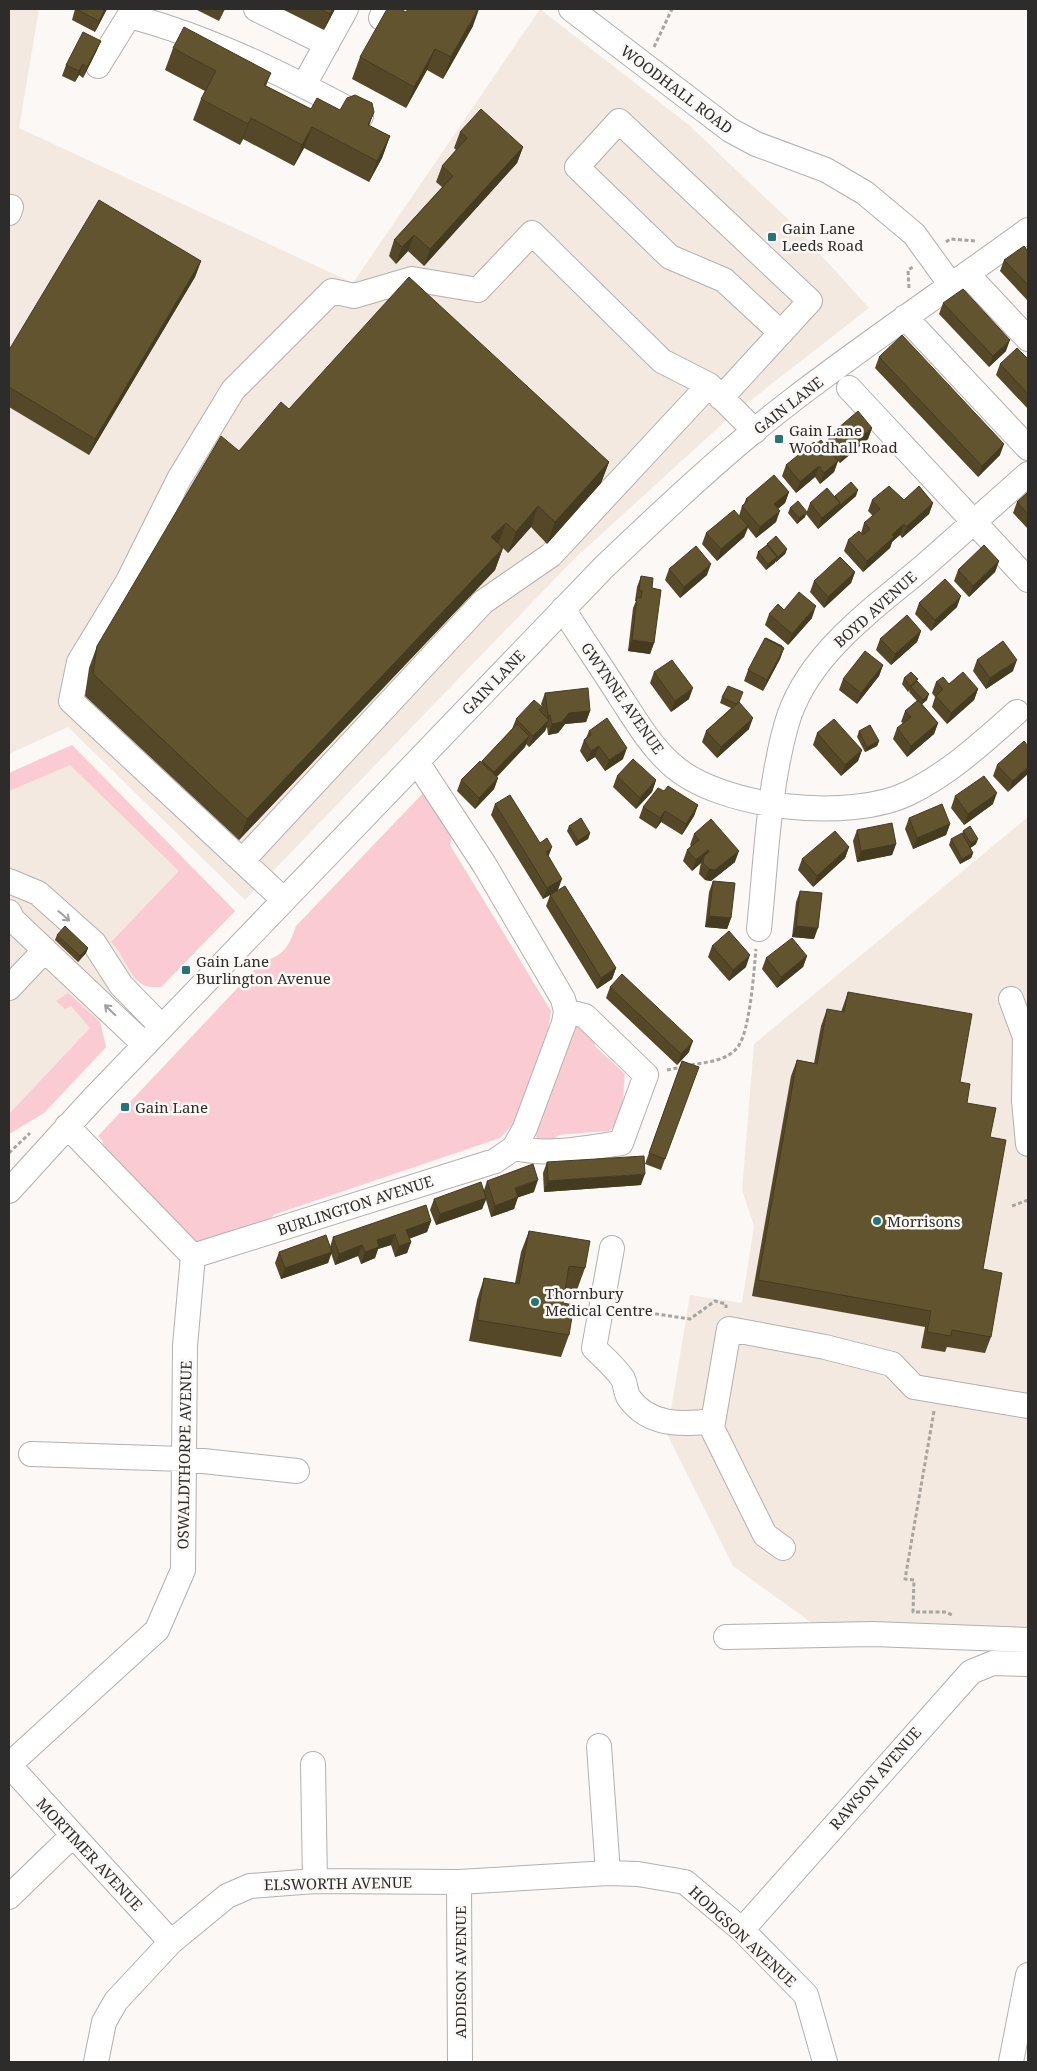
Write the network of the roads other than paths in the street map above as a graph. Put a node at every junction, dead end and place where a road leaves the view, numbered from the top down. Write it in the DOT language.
graph roads {
  1 [pos="256,9"];
  2 [pos="346,9"];
  3 [pos="571,9"];
  4 [pos="326,44"];
  5 [pos="98,66"];
  6 [pos="304,85"];
  7 [pos="361,116"];
  8 [pos="1028,231"];
  9 [pos="959,279"];
  10 [pos="905,316"];
  11 [pos="781,333"];
  12 [pos="1028,339"];
  13 [pos="849,388"];
  14 [pos="715,392"];
  15 [pos="755,431"];
  16 [pos="1028,448"];
  17 [pos="1028,474"];
  18 [pos="974,522"];
  19 [pos="1028,580"];
  20 [pos="563,609"];
  21 [pos="1017,712"];
  22 [pos="417,762"];
  23 [pos="772,805"];
  24 [pos="242,861"];
  25 [pos="9,881"];
  26 [pos="38,893"];
  27 [pos="284,900"];
  28 [pos="11,916"];
  29 [pos="759,929"];
  30 [pos="45,950"];
  31 [pos="9,988"];
  32 [pos="1011,999"];
  33 [pos="566,1011"];
  34 [pos="162,1027"];
  35 [pos="145,1044"];
  36 [pos="67,1126"];
  37 [pos="1028,1144"];
  38 [pos="514,1148"];
  39 [pos="9,1192"];
  40 [pos="612,1248"];
  41 [pos="194,1256"];
  42 [pos="1028,1406"];
  43 [pos="713,1421"];
  44 [pos="31,1454"];
  45 [pos="184,1459"];
  46 [pos="298,1471"];
  47 [pos="783,1548"];
  48 [pos="726,1637"];
  49 [pos="1028,1640"];
  50 [pos="1028,1664"];
  51 [pos="599,1746"];
  52 [pos="313,1764"];
  53 [pos="9,1765"];
  54 [pos="74,1836"];
  55 [pos="608,1873"];
  56 [pos="315,1881"];
  57 [pos="459,1882"];
  58 [pos="9,1897"];
  59 [pos="742,1930"];
  60 [pos="172,1942"];
  61 [pos="1028,1976"];
  62 [pos="96,2062"];
  63 [pos="460,2062"];
  64 [pos="825,2062"];
  65 [pos="1011,2062"];
  1 -- 4 [label="street"];
  2 -- 4 [label="street"];
  3 -- 9 [label="street, WOODHALL ROAD"];
  4 -- 6 [label="street"];
  5 -- 6 [label="street"];
  6 -- 7 [label="street"];
  8 -- 9 [label="street, GAIN LANE"];
  9 -- 10 [label="street, GAIN LANE"];
  9 -- 12 [label="street, WOODHALL ROAD"];
  10 -- 15 [label="street, GAIN LANE"];
  10 -- 16 [label="street"];
  11 -- 11 [label="street"];
  11 -- 14 [label="street"];
  13 -- 18 [label="street"];
  14 -- 15 [label="street"];
  14 -- 24 [label="street"];
  14 -- 24 [label="street"];
  15 -- 20 [label="street, GAIN LANE"];
  17 -- 18 [label="street, BOYD AVENUE"];
  18 -- 19 [label="street"];
  18 -- 23 [label="street, BOYD AVENUE"];
  20 -- 22 [label="street, GAIN LANE"];
  20 -- 23 [label="street, GWYNNE AVENUE"];
  21 -- 23 [label="street, GWYNNE AVENUE"];
  22 -- 27 [label="street, GAIN LANE"];
  22 -- 33 [label="street"];
  23 -- 29 [label="street, BOYD AVENUE"];
  24 -- 27 [label="street"];
  25 -- 26 [label="street"];
  26 -- 28 [label="street"];
  26 -- 34 [label="street, one-way"];
  27 -- 34 [label="street, GAIN LANE"];
  28 -- 30 [label="street"];
  30 -- 31 [label="street"];
  35 -- 30 [label="street, one-way"];
  32 -- 37 [label="street"];
  33 -- 38 [label="street, BURLINGTON AVENUE"];
  33 -- 38 [label="street"];
  34 -- 35 [label="street, GAIN LANE"];
  35 -- 36 [label="street, GAIN LANE"];
  36 -- 39 [label="street, GAIN LANE"];
  36 -- 41 [label="street"];
  38 -- 41 [label="street, BURLINGTON AVENUE"];
  40 -- 43 [label="street"];
  41 -- 45 [label="street, OSWALDTHORPE AVENUE"];
  42 -- 43 [label="street"];
  43 -- 47 [label="street"];
  44 -- 45 [label="street"];
  45 -- 46 [label="street"];
  45 -- 53 [label="street, OSWALDTHORPE AVENUE"];
  48 -- 49 [label="street"];
  50 -- 59 [label="street, RAWSON AVENUE"];
  51 -- 55 [label="street"];
  52 -- 56 [label="street"];
  53 -- 54 [label="street, MORTIMER AVENUE"];
  54 -- 58 [label="street"];
  54 -- 60 [label="street, MORTIMER AVENUE"];
  55 -- 57 [label="street, HODGSON AVENUE"];
  55 -- 59 [label="street, HODGSON AVENUE"];
  56 -- 57 [label="street, ELSWORTH AVENUE"];
  56 -- 60 [label="street, ELSWORTH AVENUE"];
  57 -- 63 [label="street, ADDISON AVENUE"];
  59 -- 64 [label="street, HODGSON AVENUE"];
  60 -- 62 [label="street, ELSWORTH AVENUE"];
  61 -- 65 [label="street"];
}
